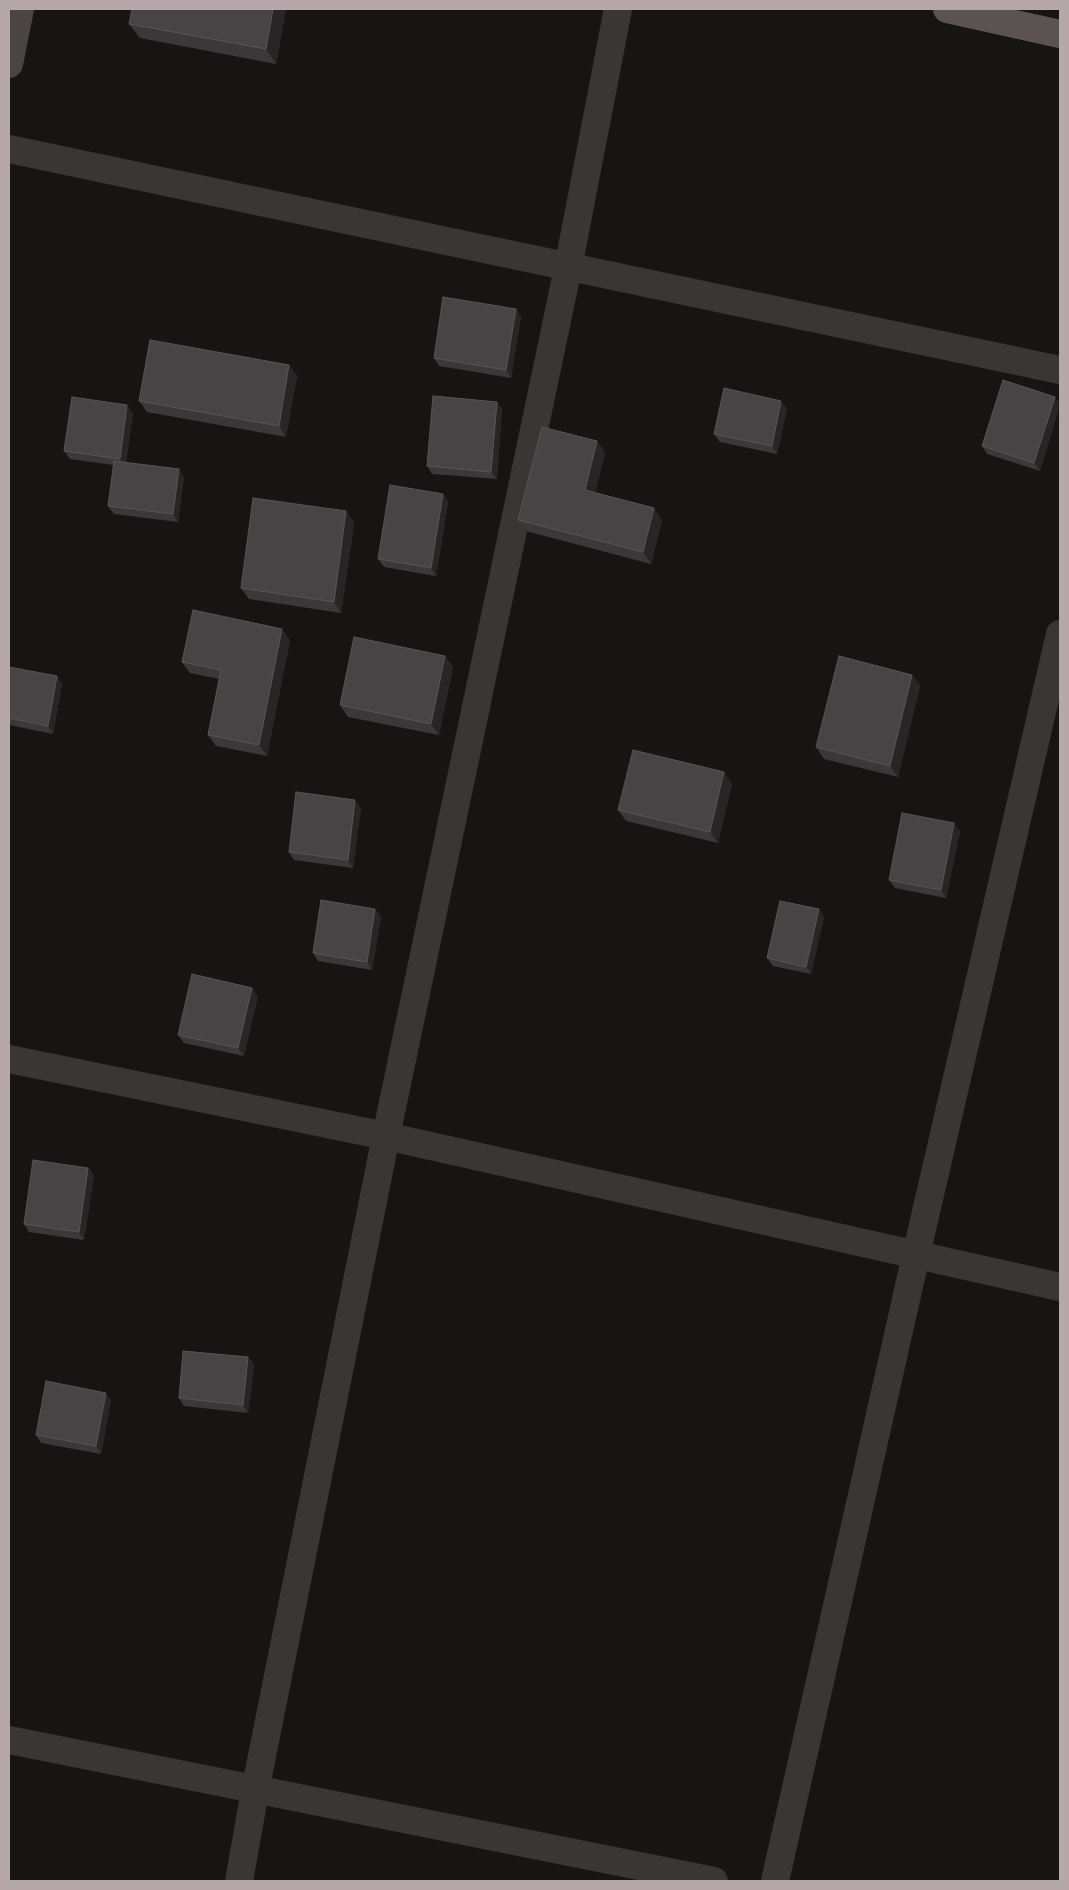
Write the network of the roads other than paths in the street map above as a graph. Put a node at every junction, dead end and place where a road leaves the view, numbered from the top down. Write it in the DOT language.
graph roads {
  1 [pos="20,9"];
  2 [pos="618,9"];
  3 [pos="947,9"];
  4 [pos="1060,34"];
  5 [pos="9,64"];
  6 [pos="9,149"];
  7 [pos="568,268"];
  8 [pos="1060,370"];
  9 [pos="1060,634"];
  10 [pos="9,1059"];
  11 [pos="386,1136"];
  12 [pos="916,1255"];
  13 [pos="1060,1287"];
  14 [pos="9,1740"];
  15 [pos="254,1791"];
  16 [pos="239,1881"];
  17 [pos="714,1881"];
  18 [pos="775,1881"];
  1 -- 5 [label="street"];
  2 -- 7 [label="street"];
  3 -- 4 [label="main road"];
  6 -- 7 [label="street"];
  7 -- 8 [label="street"];
  7 -- 11 [label="street"];
  9 -- 12 [label="street"];
  10 -- 11 [label="street"];
  11 -- 12 [label="street"];
  11 -- 15 [label="street"];
  12 -- 13 [label="street"];
  12 -- 18 [label="street"];
  14 -- 15 [label="street"];
  15 -- 16 [label="street"];
  15 -- 17 [label="street"];
}
